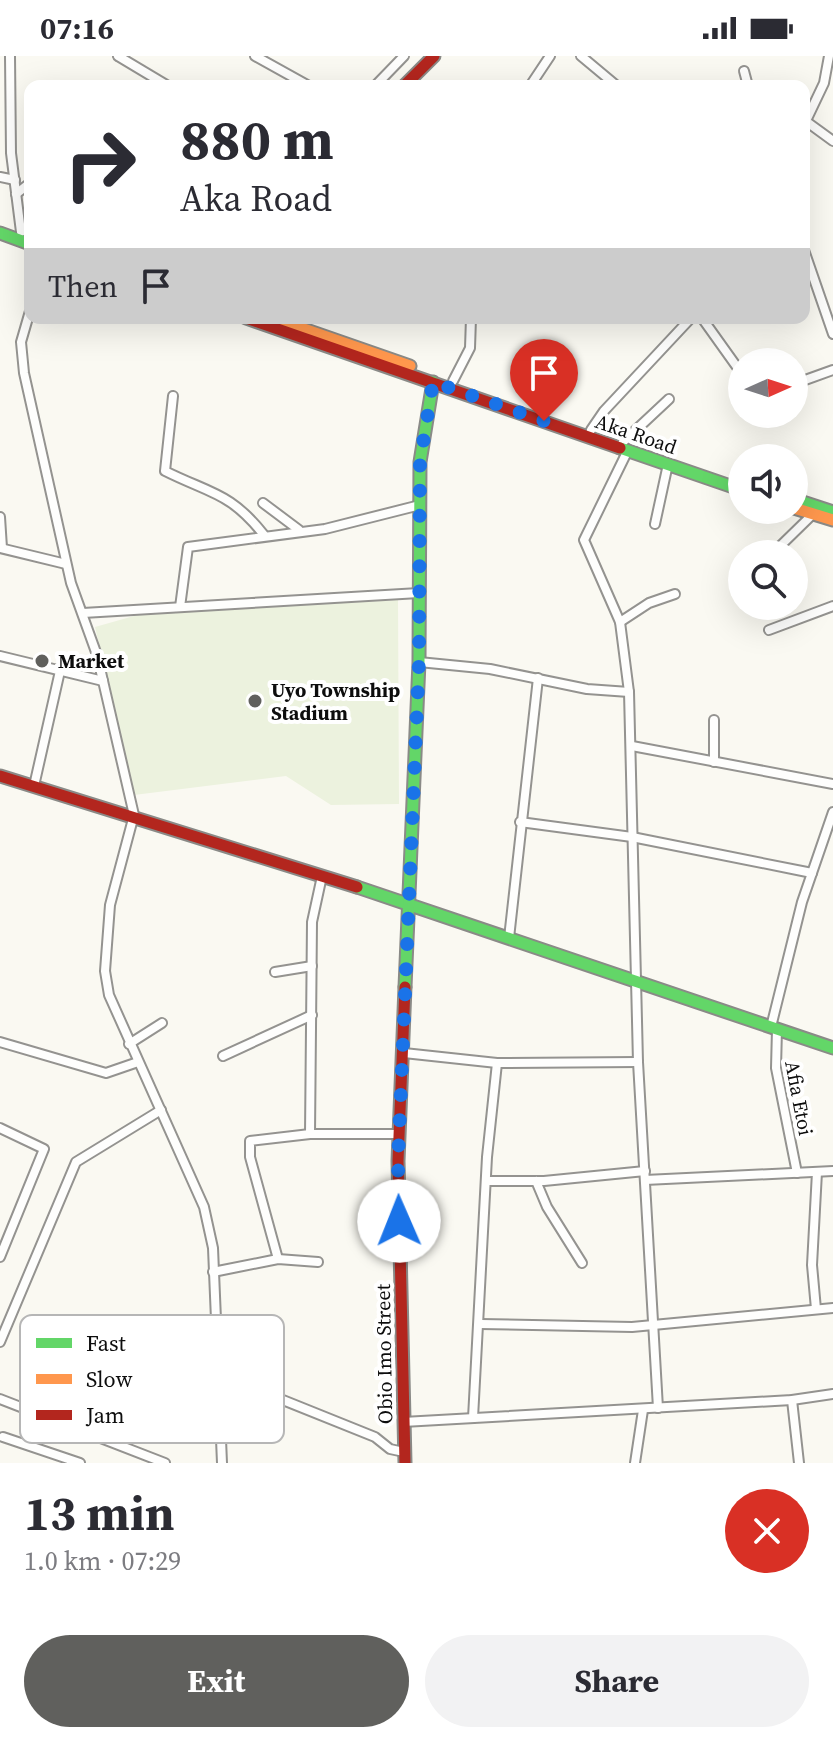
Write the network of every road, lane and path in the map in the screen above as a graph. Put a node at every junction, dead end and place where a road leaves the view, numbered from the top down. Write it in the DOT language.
graph roads {
  1 [pos="10,56"];
  2 [pos="118,56"];
  3 [pos="255,56"];
  4 [pos="404,56"];
  5 [pos="434,56"];
  6 [pos="550,56"];
  7 [pos="581,56"];
  8 [pos="829,56"];
  9 [pos="744,71"];
  10 [pos="158,80"];
  11 [pos="298,80"];
  12 [pos="381,80"];
  13 [pos="410,80"];
  14 [pos="534,80"];
  15 [pos="610,80"];
  16 [pos="746,80"];
  17 [pos="810,115"];
  18 [pos="810,127"];
  19 [pos="833,141"];
  20 [pos="0,177"];
  21 [pos="15,180"];
  22 [pos="24,188"];
  23 [pos="16,194"];
  24 [pos="0,225"];
  25 [pos="24,229"];
  26 [pos="0,233"];
  27 [pos="24,233"];
  28 [pos="24,242"];
  29 [pos="810,267"];
  30 [pos="27,324"];
  31 [pos="264,324"];
  32 [pos="292,324"];
  33 [pos="471,324"];
  34 [pos="685,324"];
  35 [pos="706,324"];
  36 [pos="833,334"];
  37 [pos="728,354"];
  38 [pos="833,370"];
  39 [pos="808,379"];
  40 [pos="453,381"];
  41 [pos="433,382"];
  42 [pos="173,396"];
  43 [pos="669,399"];
  44 [pos="591,430"];
  45 [pos="625,446"];
  46 [pos="668,464"];
  47 [pos="728,477"];
  48 [pos="728,485"];
  49 [pos="263,503"];
  50 [pos="808,504"];
  51 [pos="420,505"];
  52 [pos="808,512"];
  53 [pos="833,512"];
  54 [pos="813,514"];
  55 [pos="0,517"];
  56 [pos="833,520"];
  57 [pos="655,524"];
  58 [pos="299,530"];
  59 [pos="264,535"];
  60 [pos="786,540"];
  61 [pos="1,548"];
  62 [pos="66,564"];
  63 [pos="419,593"];
  64 [pos="675,594"];
  65 [pos="833,606"];
  66 [pos="180,607"];
  67 [pos="83,613"];
  68 [pos="620,622"];
  69 [pos="769,630"];
  70 [pos="0,656"];
  71 [pos="419,662"];
  72 [pos="60,671"];
  73 [pos="538,678"];
  74 [pos="103,681"];
  75 [pos="629,692"];
  76 [pos="714,720"];
  77 [pos="632,746"];
  78 [pos="714,762"];
  79 [pos="0,776"];
  80 [pos="833,784"];
  81 [pos="34,786"];
  82 [pos="833,812"];
  83 [pos="134,815"];
  84 [pos="520,822"];
  85 [pos="632,837"];
  86 [pos="812,873"];
  87 [pos="322,876"];
  88 [pos="410,904"];
  89 [pos="509,938"];
  90 [pos="312,966"];
  91 [pos="275,972"];
  92 [pos="639,980"];
  93 [pos="312,1015"];
  94 [pos="162,1023"];
  95 [pos="774,1028"];
  96 [pos="0,1042"];
  97 [pos="129,1044"];
  98 [pos="833,1048"];
  99 [pos="404,1053"];
  100 [pos="223,1056"];
  101 [pos="138,1062"];
  102 [pos="638,1062"];
  103 [pos="497,1063"];
  104 [pos="161,1110"];
  105 [pos="0,1128"];
  106 [pos="310,1134"];
  107 [pos="400,1134"];
  108 [pos="833,1171"];
  109 [pos="817,1172"];
  110 [pos="797,1173"];
  111 [pos="645,1176"];
  112 [pos="486,1181"];
  113 [pos="536,1181"];
  114 [pos="0,1257"];
  115 [pos="278,1259"];
  116 [pos="318,1262"];
  117 [pos="582,1263"];
  118 [pos="213,1272"];
  119 [pos="833,1308"];
  120 [pos="816,1309"];
  121 [pos="215,1315"];
  122 [pos="481,1324"];
  123 [pos="653,1324"];
  124 [pos="0,1342"];
  125 [pos="833,1394"];
  126 [pos="0,1399"];
  127 [pos="284,1400"];
  128 [pos="792,1400"];
  129 [pos="20,1406"];
  130 [pos="658,1408"];
  131 [pos="643,1410"];
  132 [pos="473,1418"];
  133 [pos="403,1422"];
  134 [pos="3,1437"];
  135 [pos="117,1443"];
  136 [pos="221,1443"];
  137 [pos="405,1458"];
  138 [pos="68,1461"];
  139 [pos="80,1463"];
  140 [pos="165,1463"];
  141 [pos="222,1463"];
  142 [pos="635,1463"];
  143 [pos="799,1463"];
  1 -- 21 [label="street"];
  2 -- 10 [label="street"];
  3 -- 11 [label="street"];
  4 -- 12 [label="street"];
  5 -- 13 [label="street"];
  6 -- 14 [label="street"];
  7 -- 15 [label="street"];
  8 -- 17 [label="street"];
  9 -- 16 [label="street"];
  18 -- 19 [label="street"];
  20 -- 21 [label="street"];
  21 -- 23 [label="street"];
  22 -- 23 [label="street"];
  23 -- 25 [label="street"];
  24 -- 27 [label="street"];
  26 -- 28 [label="street"];
  29 -- 36 [label="street"];
  30 -- 62 [label="street"];
  31 -- 41 [label="street, Aka Road"];
  32 -- 40 [label="street, Aka Road"];
  33 -- 40 [label="street"];
  34 -- 44 [label="street"];
  35 -- 37 [label="street"];
  38 -- 39 [label="street"];
  40 -- 44 [label="street, Aka Road"];
  41 -- 45 [label="street, Aka Road"];
  41 -- 51 [label="street, Obio Imo Street"];
  42 -- 59 [label="street"];
  43 -- 45 [label="street"];
  44 -- 45 [label="street, Aka Road"];
  45 -- 46 [label="street, Aka Road"];
  45 -- 47 [label="street, Aka Road"];
  45 -- 68 [label="street"];
  46 -- 48 [label="street, Aka Road"];
  46 -- 57 [label="street"];
  49 -- 58 [label="street"];
  50 -- 53 [label="street"];
  51 -- 58 [label="street"];
  51 -- 63 [label="street, Obio Imo Street"];
  52 -- 54 [label="street"];
  54 -- 56 [label="street"];
  54 -- 60 [label="street"];
  55 -- 61 [label="street"];
  58 -- 59 [label="street"];
  59 -- 66 [label="street"];
  61 -- 62 [label="street"];
  62 -- 67 [label="street"];
  63 -- 66 [label="street"];
  63 -- 71 [label="street, Obio Imo Street"];
  64 -- 68 [label="street"];
  65 -- 69 [label="street"];
  66 -- 67 [label="street"];
  67 -- 74 [label="street"];
  68 -- 75 [label="street"];
  70 -- 72 [label="street"];
  71 -- 73 [label="street"];
  71 -- 88 [label="street, Obio Imo Street"];
  72 -- 74 [label="street"];
  72 -- 81 [label="street"];
  73 -- 75 [label="street"];
  73 -- 84 [label="street"];
  74 -- 83 [label="street"];
  75 -- 77 [label="street"];
  76 -- 78 [label="street"];
  77 -- 78 [label="street"];
  77 -- 85 [label="street"];
  78 -- 80 [label="street"];
  79 -- 81 [label="street"];
  81 -- 83 [label="street"];
  82 -- 86 [label="street, Afia Etoi"];
  83 -- 87 [label="street"];
  83 -- 97 [label="street"];
  84 -- 85 [label="street"];
  84 -- 89 [label="street"];
  85 -- 86 [label="street"];
  85 -- 92 [label="street"];
  86 -- 95 [label="street, Afia Etoi"];
  87 -- 88 [label="street"];
  87 -- 90 [label="street"];
  88 -- 89 [label="street"];
  88 -- 99 [label="street, Obio Imo Street"];
  89 -- 92 [label="street"];
  90 -- 91 [label="street"];
  90 -- 93 [label="street"];
  92 -- 95 [label="street"];
  92 -- 102 [label="street"];
  93 -- 100 [label="street"];
  93 -- 106 [label="street"];
  94 -- 97 [label="street"];
  95 -- 98 [label="street"];
  95 -- 110 [label="street, Afia Etoi"];
  96 -- 101 [label="street"];
  97 -- 101 [label="street"];
  99 -- 103 [label="street"];
  99 -- 107 [label="street, Obio Imo Street"];
  101 -- 104 [label="street"];
  102 -- 103 [label="street"];
  102 -- 111 [label="street"];
  103 -- 112 [label="street"];
  104 -- 118 [label="street"];
  104 -- 124 [label="street"];
  105 -- 114 [label="street"];
  106 -- 107 [label="street"];
  106 -- 115 [label="street"];
  107 -- 133 [label="street, Obio Imo Street"];
  108 -- 109 [label="street"];
  109 -- 110 [label="street"];
  109 -- 120 [label="street"];
  110 -- 111 [label="street"];
  111 -- 113 [label="street"];
  111 -- 123 [label="street"];
  112 -- 113 [label="street"];
  112 -- 122 [label="street"];
  113 -- 117 [label="street"];
  115 -- 116 [label="street"];
  115 -- 118 [label="street"];
  118 -- 121 [label="street"];
  119 -- 120 [label="street"];
  120 -- 123 [label="street"];
  122 -- 123 [label="street"];
  122 -- 132 [label="street"];
  123 -- 130 [label="street"];
  125 -- 128 [label="street"];
  126 -- 129 [label="street"];
  127 -- 137 [label="street"];
  128 -- 130 [label="street"];
  128 -- 143 [label="street"];
  130 -- 131 [label="street"];
  131 -- 132 [label="street"];
  131 -- 142 [label="street"];
  132 -- 133 [label="street"];
  133 -- 137 [label="street, Obio Imo Street"];
  134 -- 138 [label="street"];
  135 -- 140 [label="street"];
  136 -- 141 [label="street"];
  138 -- 139 [label="street"];
}
